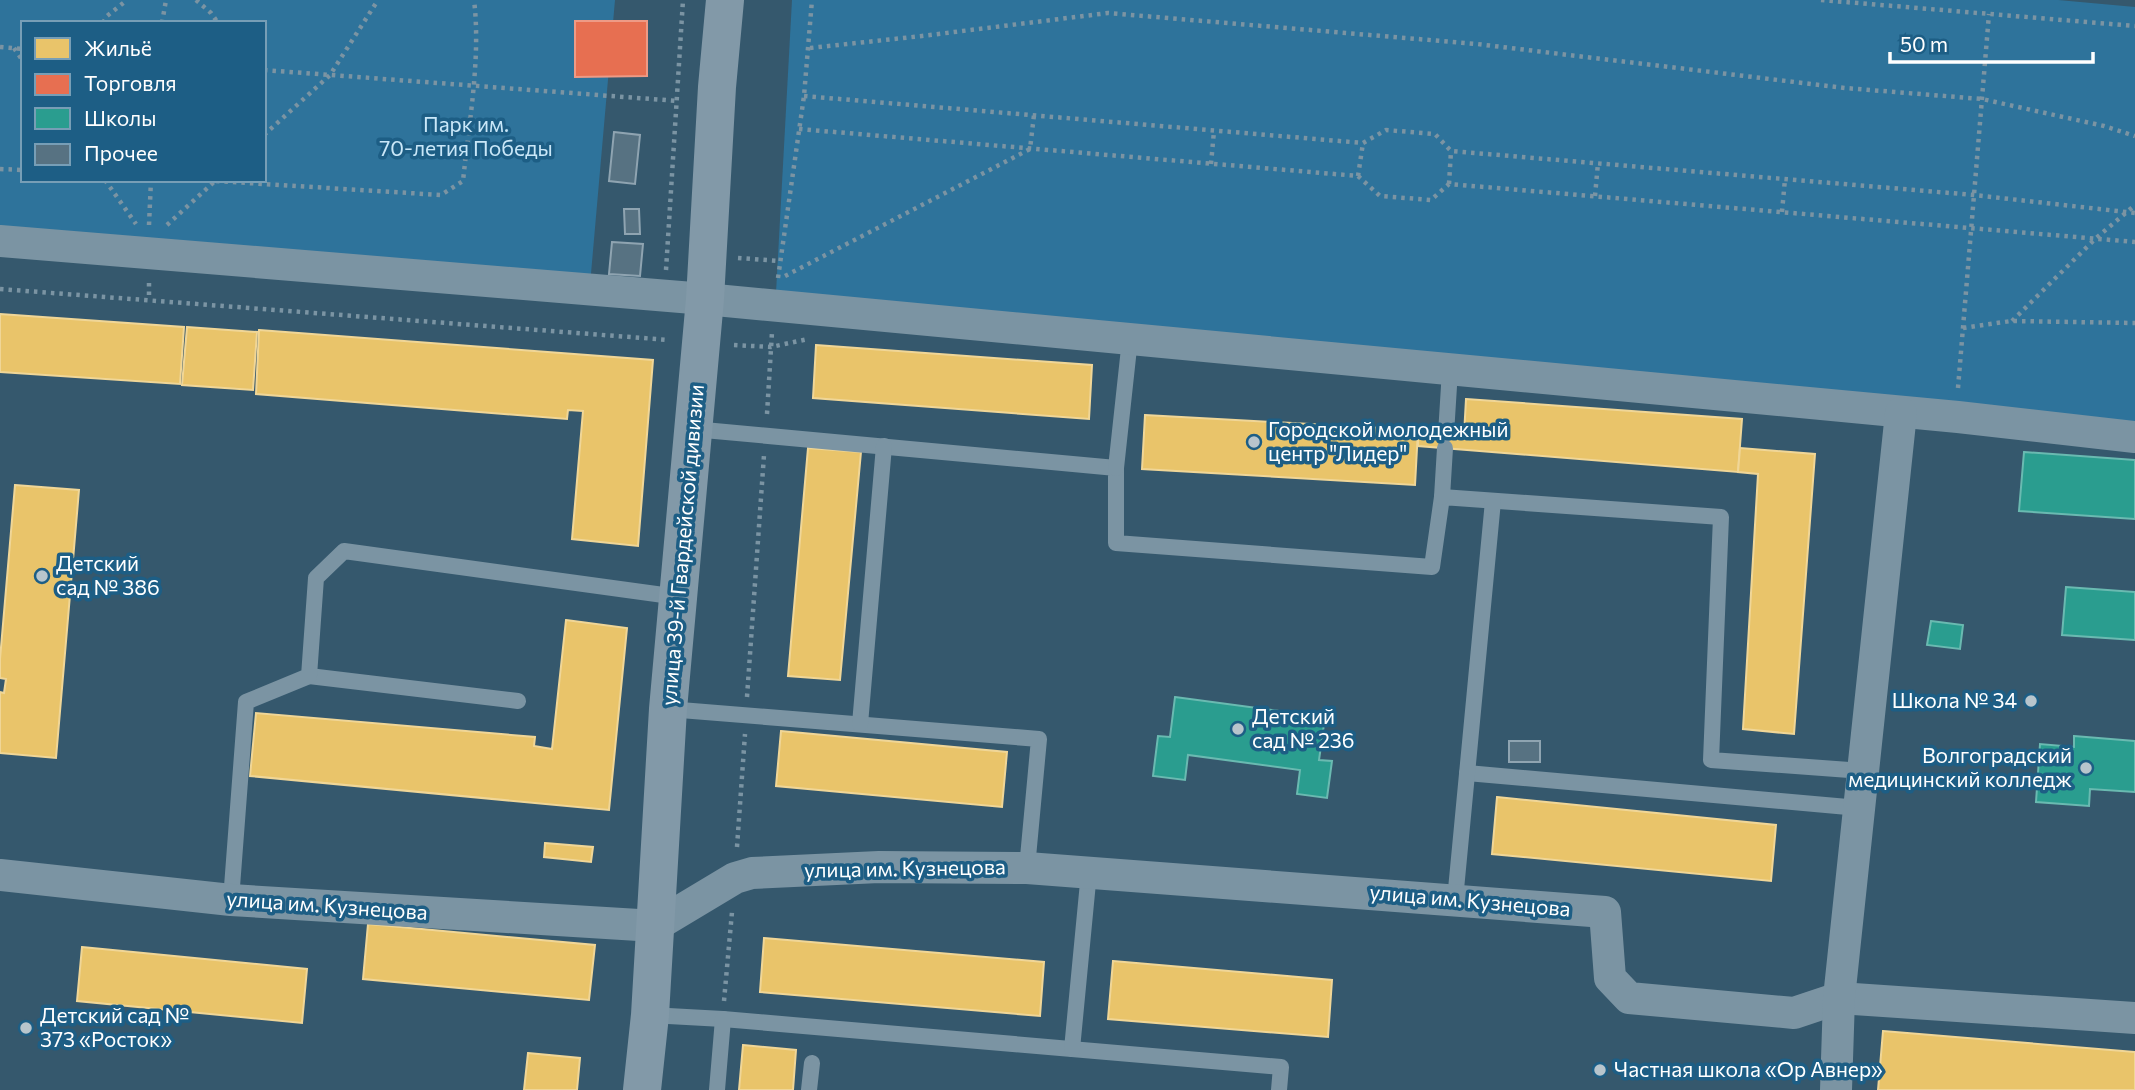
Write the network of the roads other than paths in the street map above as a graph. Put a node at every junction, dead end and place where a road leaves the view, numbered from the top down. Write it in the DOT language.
graph roads {
  1 [pos="725,0"];
  2 [pos="0,241"];
  3 [pos="705,299"];
  4 [pos="1130,340"];
  5 [pos="1450,370"];
  6 [pos="1901,412"];
  7 [pos="693,429"];
  8 [pos="2135,437"];
  9 [pos="884,446"];
  10 [pos="1116,468"];
  11 [pos="1442,497"];
  12 [pos="1493,501"];
  13 [pos="678,597"];
  14 [pos="309,676"];
  15 [pos="518,701"];
  16 [pos="668,709"];
  17 [pos="859,724"];
  18 [pos="1863,771"];
  19 [pos="1467,774"];
  20 [pos="1859,808"];
  21 [pos="1027,868"];
  22 [pos="1089,873"];
  23 [pos="0,875"];
  24 [pos="231,900"];
  25 [pos="1455,900"];
  26 [pos="655,926"];
  27 [pos="1839,998"];
  28 [pos="650,1015"];
  29 [pos="2135,1018"];
  30 [pos="723,1019"];
  31 [pos="1072,1049"];
  32 [pos="812,1063"];
  33 [pos="642,1090"];
  34 [pos="717,1090"];
  35 [pos="809,1090"];
  36 [pos="1279,1090"];
  37 [pos="1836,1090"];
  1 -- 3 [label="main road, улица 39-й Гвардейской дивизии"];
  2 -- 3 [label="street"];
  3 -- 4 [label="street"];
  3 -- 7 [label="main road, улица 39-й Гвардейской дивизии"];
  4 -- 5 [label="street"];
  4 -- 10 [label="lane"];
  5 -- 6 [label="street"];
  5 -- 11 [label="lane"];
  6 -- 8 [label="street"];
  6 -- 18 [label="street"];
  7 -- 9 [label="lane"];
  7 -- 13 [label="main road, улица 39-й Гвардейской дивизии"];
  9 -- 10 [label="lane"];
  9 -- 17 [label="lane"];
  10 -- 11 [label="lane"];
  11 -- 12 [label="lane"];
  12 -- 18 [label="lane"];
  12 -- 19 [label="lane"];
  13 -- 14 [label="lane"];
  13 -- 16 [label="main road, улица 39-й Гвардейской дивизии"];
  14 -- 15 [label="lane"];
  14 -- 24 [label="lane"];
  16 -- 17 [label="lane"];
  16 -- 26 [label="main road, улица 39-й Гвардейской дивизии"];
  17 -- 21 [label="lane"];
  18 -- 20 [label="street"];
  19 -- 20 [label="lane"];
  19 -- 25 [label="lane"];
  20 -- 27 [label="street"];
  21 -- 22 [label="street, улица им. Кузнецова"];
  21 -- 26 [label="street, улица им. Кузнецова"];
  22 -- 25 [label="street, улица им. Кузнецова"];
  22 -- 31 [label="lane"];
  23 -- 24 [label="street, улица им. Кузнецова"];
  24 -- 26 [label="street, улица им. Кузнецова"];
  25 -- 27 [label="street, улица им. Кузнецова"];
  26 -- 28 [label="main road, улица 39-й Гвардейской дивизии"];
  27 -- 29 [label="street, улица им. Кузнецова"];
  27 -- 37 [label="street"];
  28 -- 30 [label="lane"];
  28 -- 33 [label="main road, улица 39-й Гвардейской дивизии"];
  30 -- 31 [label="lane"];
  30 -- 34 [label="lane"];
  31 -- 36 [label="lane"];
  32 -- 35 [label="lane"];
}
